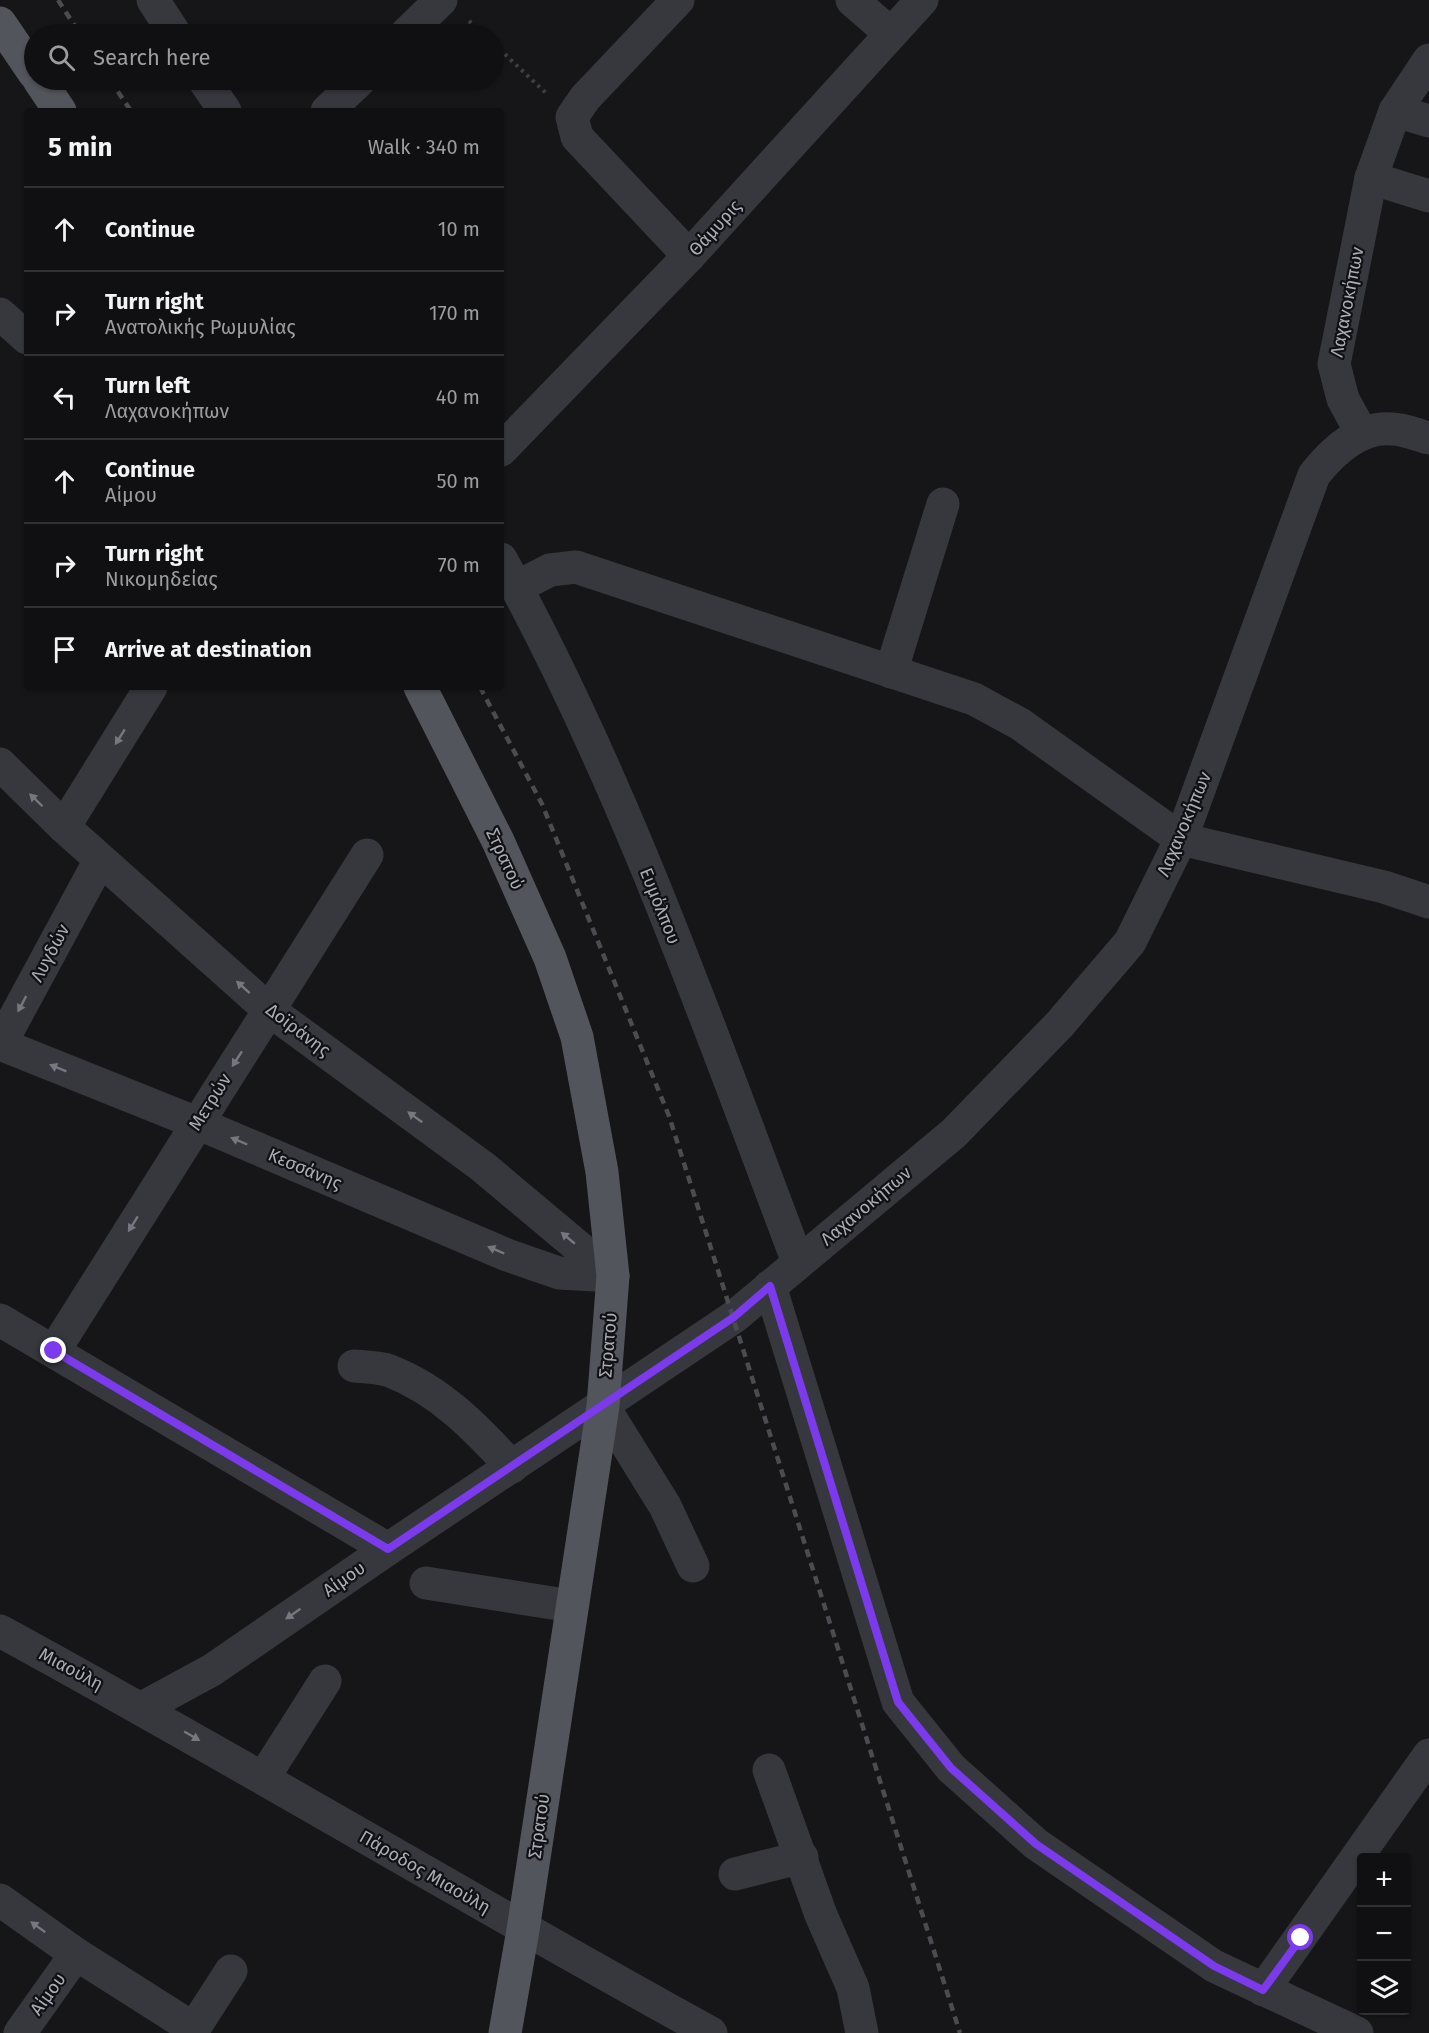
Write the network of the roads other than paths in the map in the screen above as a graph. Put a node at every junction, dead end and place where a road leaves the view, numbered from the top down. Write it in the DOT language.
graph roads {
  1 [pos="153,0"];
  2 [pos="441,0"];
  3 [pos="678,0"];
  4 [pos="852,0"];
  5 [pos="922,0"];
  6 [pos="0,23"];
  7 [pos="169,24"];
  8 [pos="416,24"];
  9 [pos="890,33"];
  10 [pos="24,58"];
  11 [pos="1429,60"];
  12 [pos="46,90"];
  13 [pos="211,90"];
  14 [pos="349,90"];
  15 [pos="58,108"];
  16 [pos="223,108"];
  17 [pos="330,108"];
  18 [pos="1395,111"];
  19 [pos="1429,121"];
  20 [pos="1371,178"];
  21 [pos="1429,196"];
  22 [pos="689,256"];
  23 [pos="0,314"];
  24 [pos="24,335"];
  25 [pos="1362,434"];
  26 [pos="1429,438"];
  27 [pos="504,447"];
  28 [pos="943,504"];
  29 [pos="509,573"];
  30 [pos="891,672"];
  31 [pos="149,690"];
  32 [pos="422,690"];
  33 [pos="0,764"];
  34 [pos="64,827"];
  35 [pos="1181,839"];
  36 [pos="367,855"];
  37 [pos="100,860"];
  38 [pos="1429,902"];
  39 [pos="269,1010"];
  40 [pos="0,1045"];
  41 [pos="197,1123"];
  42 [pos="798,1262"];
  43 [pos="613,1276"];
  44 [pos="770,1286"];
  45 [pos="0,1320"];
  46 [pos="54,1351"];
  47 [pos="354,1366"];
  48 [pos="603,1406"];
  49 [pos="512,1467"];
  50 [pos="388,1549"];
  51 [pos="693,1566"];
  52 [pos="426,1583"];
  53 [pos="571,1606"];
  54 [pos="0,1631"];
  55 [pos="326,1681"];
  56 [pos="142,1707"];
  57 [pos="1429,1755"];
  58 [pos="768,1770"];
  59 [pos="264,1777"];
  60 [pos="802,1857"];
  61 [pos="735,1874"];
  62 [pos="0,1900"];
  63 [pos="523,1930"];
  64 [pos="76,1954"];
  65 [pos="231,1971"];
  66 [pos="1263,1990"];
  67 [pos="193,2031"];
  68 [pos="20,2033"];
  69 [pos="505,2033"];
  70 [pos="711,2033"];
  71 [pos="862,2033"];
  72 [pos="1357,2033"];
  1 -- 7 [label="street"];
  2 -- 8 [label="street"];
  3 -- 22 [label="street"];
  4 -- 9 [label="street"];
  5 -- 9 [label="street, Θάμυρις"];
  6 -- 10 [label="main road"];
  9 -- 22 [label="street, Θάμυρις"];
  11 -- 18 [label="street, Λαχανοκήπων"];
  12 -- 15 [label="main road"];
  13 -- 16 [label="street"];
  14 -- 17 [label="street"];
  18 -- 19 [label="street"];
  18 -- 20 [label="street, Λαχανοκήπων"];
  20 -- 21 [label="street"];
  20 -- 25 [label="street, Λαχανοκήπων"];
  22 -- 27 [label="street, Θάμυρις"];
  23 -- 24 [label="street"];
  25 -- 26 [label="street"];
  25 -- 35 [label="street, Λαχανοκήπων"];
  28 -- 30 [label="street"];
  29 -- 30 [label="street"];
  29 -- 42 [label="street, Ευμόλπου"];
  30 -- 35 [label="street"];
  31 -- 34 [label="street, one-way"];
  32 -- 43 [label="main road, Στρατού"];
  34 -- 33 [label="street, Δοϊράνης, one-way"];
  34 -- 37 [label="street, Δοϊράνης"];
  35 -- 38 [label="street"];
  35 -- 42 [label="street, Λαχανοκήπων"];
  36 -- 39 [label="street, Μετρών"];
  39 -- 37 [label="street, Δοϊράνης, one-way"];
  37 -- 40 [label="street, Λυγδών, one-way"];
  39 -- 41 [label="street, Μετρών, one-way"];
  43 -- 39 [label="street, Δοϊράνης, one-way"];
  41 -- 40 [label="street, Κεσσάνης, one-way"];
  43 -- 41 [label="street, Κεσσάνης, one-way"];
  41 -- 46 [label="street, Μετρών, one-way"];
  42 -- 44 [label="street, Λαχανοκήπων"];
  43 -- 48 [label="main road, Στρατού"];
  44 -- 48 [label="street, Λαχανοκήπων"];
  44 -- 66 [label="street"];
  45 -- 46 [label="street"];
  46 -- 50 [label="street"];
  47 -- 49 [label="street"];
  48 -- 49 [label="street, Αίμου"];
  48 -- 51 [label="street"];
  48 -- 53 [label="main road, Στρατού"];
  49 -- 50 [label="street, Αίμου"];
  50 -- 56 [label="street, Αίμου, one-way"];
  52 -- 53 [label="street"];
  53 -- 63 [label="main road, Στρατού"];
  54 -- 56 [label="street, Μιαούλη"];
  55 -- 59 [label="street"];
  56 -- 59 [label="street, Πάροδος Μιαούλη, one-way"];
  57 -- 66 [label="street"];
  58 -- 60 [label="street"];
  59 -- 63 [label="street, Πάροδος Μιαούλη"];
  60 -- 61 [label="street"];
  60 -- 71 [label="street"];
  64 -- 62 [label="street, Αίμου, one-way"];
  63 -- 69 [label="main road, Στρατού"];
  63 -- 70 [label="street, Πάροδος Μιαούλη"];
  64 -- 67 [label="street, Αίμου"];
  64 -- 68 [label="street, Αίμου"];
  65 -- 67 [label="street"];
  66 -- 72 [label="street"];
}
